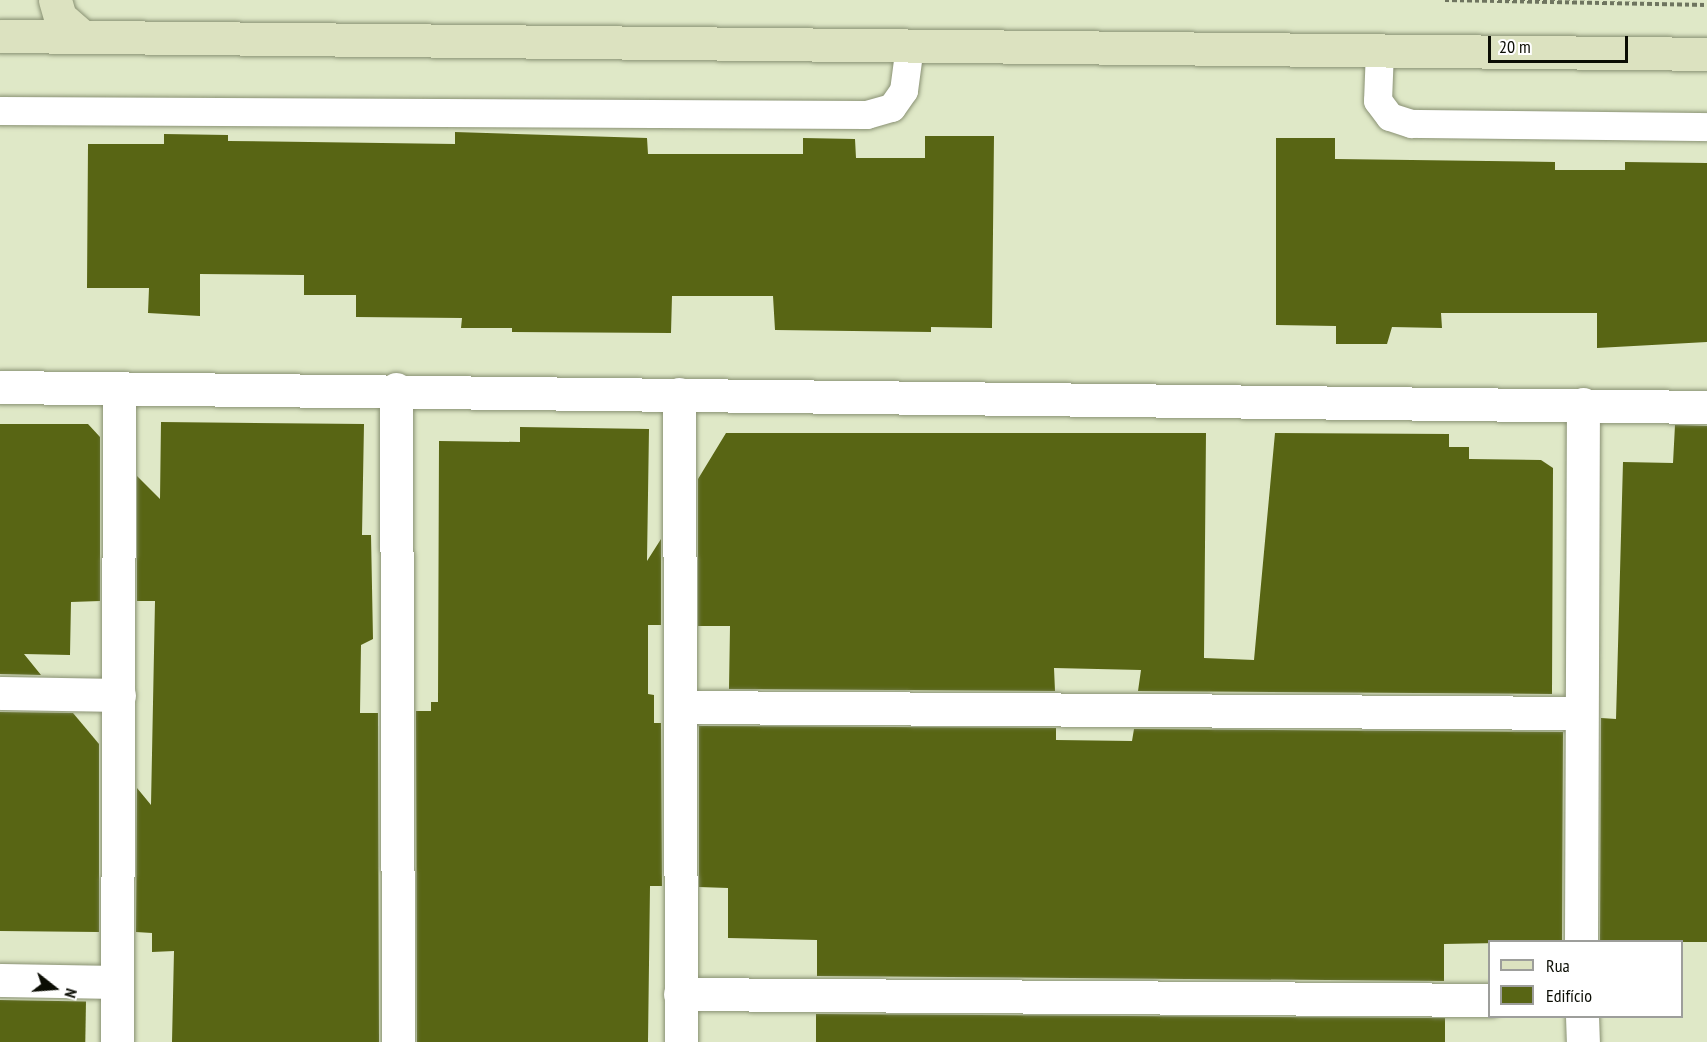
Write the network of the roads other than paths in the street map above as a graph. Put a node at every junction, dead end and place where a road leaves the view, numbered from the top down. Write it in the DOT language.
graph roads {
  1 [pos="55,0"];
  2 [pos="0,36"];
  3 [pos="83,37"];
  4 [pos="910,46"];
  5 [pos="1380,50"];
  6 [pos="1707,54"];
  7 [pos="0,111"];
  8 [pos="1707,127"];
  9 [pos="0,387"];
  10 [pos="119,389"];
  11 [pos="396,389"];
  12 [pos="679,394"];
  13 [pos="1583,404"];
  14 [pos="1707,407"];
  15 [pos="0,693"];
  16 [pos="119,695"];
  17 [pos="682,707"];
  18 [pos="1580,713"];
  19 [pos="1581,940"];
  20 [pos="0,980"];
  21 [pos="115,982"];
  22 [pos="680,994"];
  23 [pos="1488,1000"];
  24 [pos="1582,1018"];
  25 [pos="117,1042"];
  26 [pos="398,1042"];
  27 [pos="681,1042"];
  28 [pos="1583,1042"];
  1 -- 3 [label="main road"];
  2 -- 3 [label="main road"];
  3 -- 4 [label="main road"];
  4 -- 5 [label="main road"];
  4 -- 7 [label="lane"];
  5 -- 6 [label="main road"];
  5 -- 8 [label="lane"];
  9 -- 10 [label="street"];
  10 -- 11 [label="street"];
  10 -- 16 [label="street"];
  11 -- 12 [label="street"];
  11 -- 26 [label="street"];
  12 -- 13 [label="street"];
  12 -- 17 [label="street"];
  13 -- 14 [label="street"];
  13 -- 18 [label="street"];
  15 -- 16 [label="street"];
  16 -- 21 [label="street"];
  17 -- 18 [label="street"];
  17 -- 22 [label="street"];
  18 -- 19 [label="street"];
  20 -- 21 [label="street"];
  21 -- 25 [label="street"];
  22 -- 23 [label="street"];
  22 -- 27 [label="street"];
  24 -- 28 [label="street"];
}
